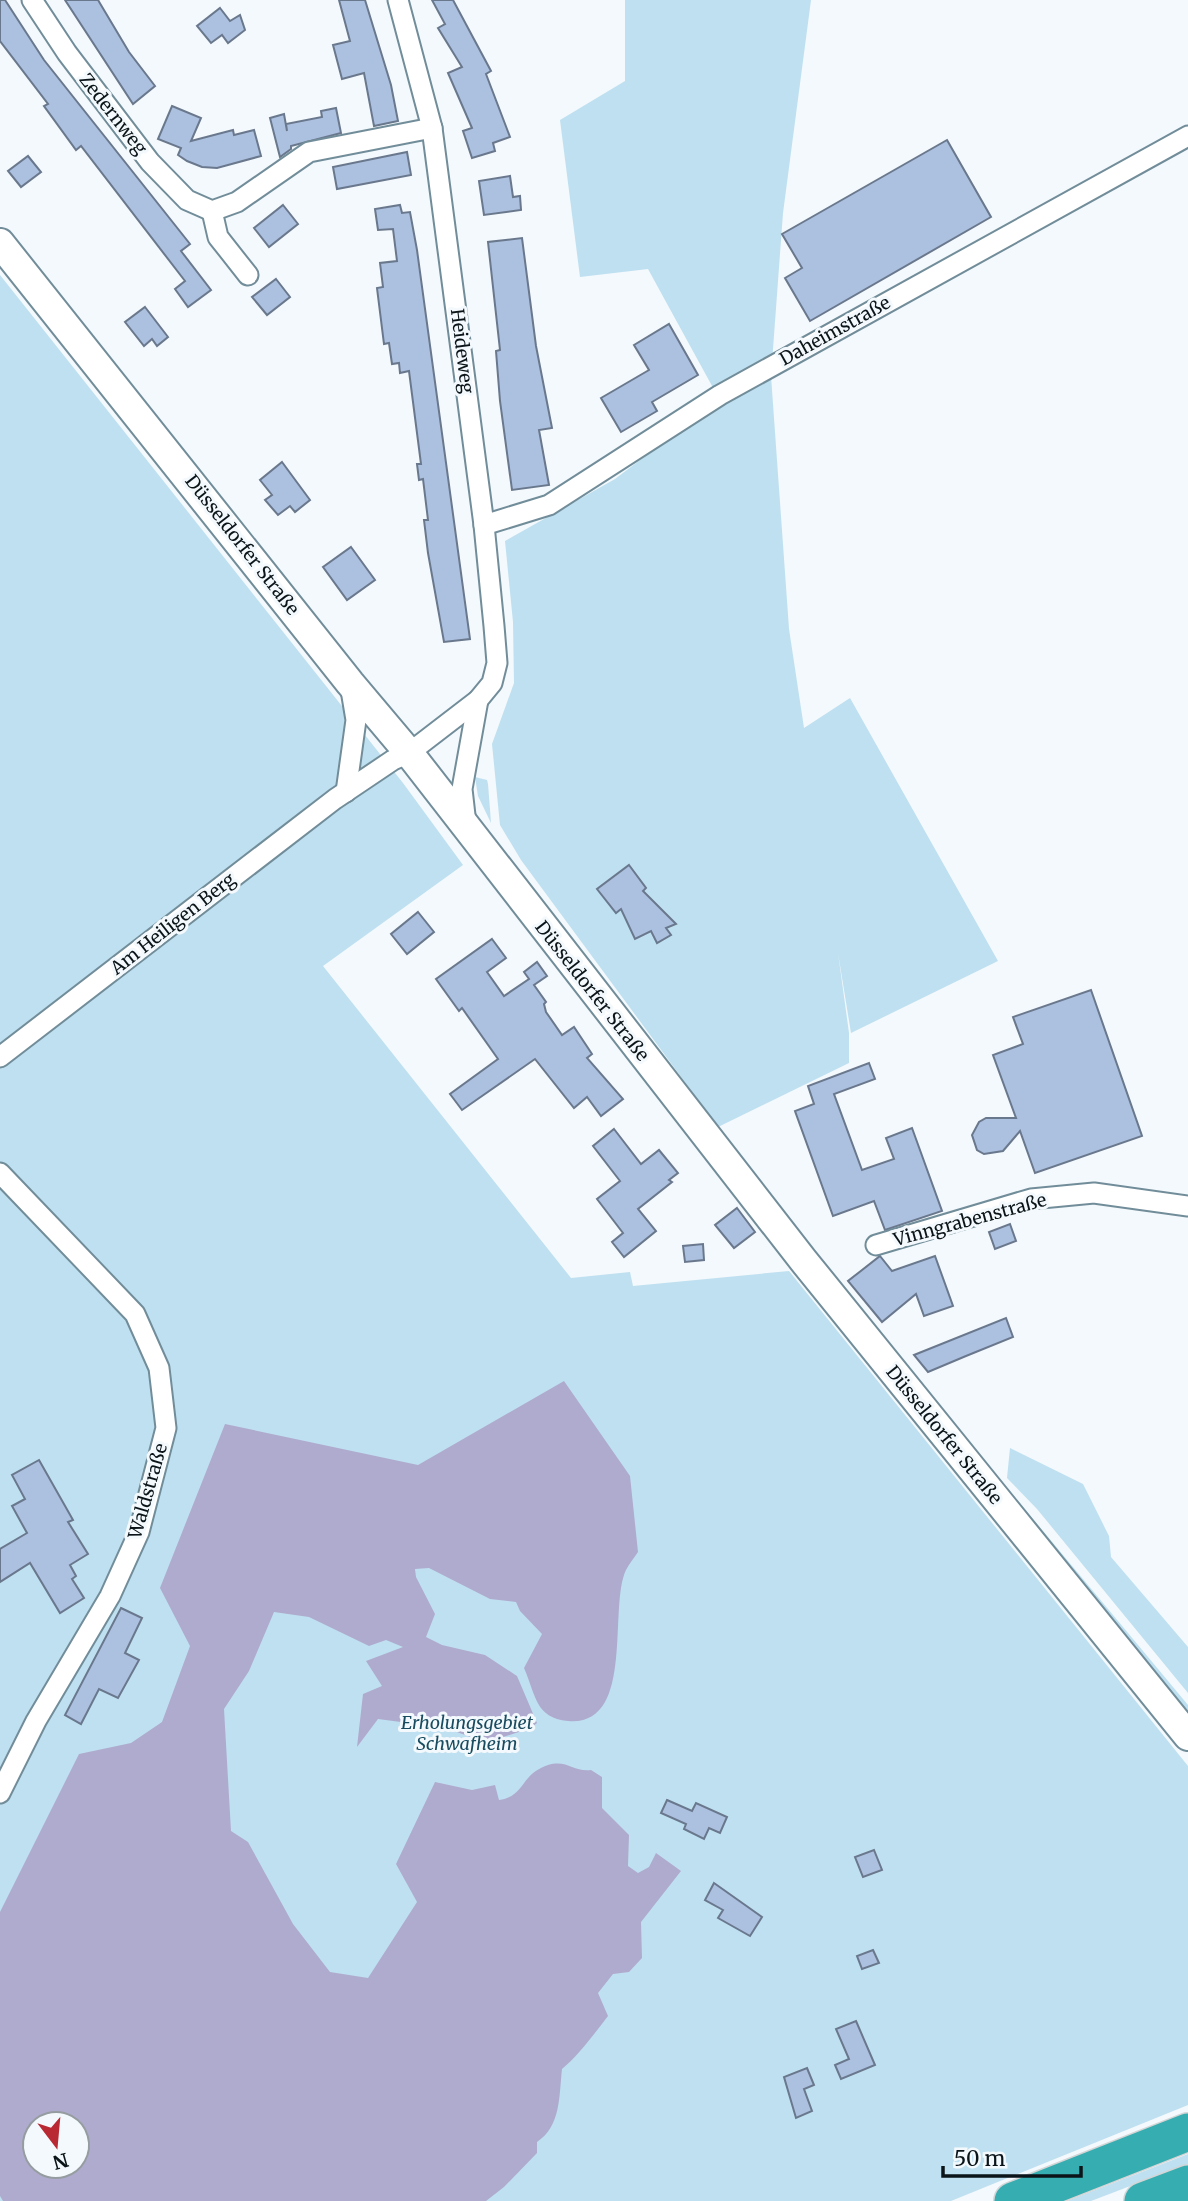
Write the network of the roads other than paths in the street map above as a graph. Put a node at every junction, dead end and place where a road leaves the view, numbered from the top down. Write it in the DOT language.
graph roads {
  1 [pos="32,0"];
  2 [pos="398,0"];
  3 [pos="432,128"];
  4 [pos="1188,136"];
  5 [pos="212,211"];
  6 [pos="0,243"];
  7 [pos="248,275"];
  8 [pos="484,525"];
  9 [pos="350,683"];
  10 [pos="478,700"];
  11 [pos="409,753"];
  12 [pos="346,792"];
  13 [pos="466,828"];
  14 [pos="0,1057"];
  15 [pos="0,1173"];
  16 [pos="1188,1206"];
  17 [pos="876,1245"];
  18 [pos="1188,1736"];
  19 [pos="0,1793"];
  20 [pos="1188,2132"];
  21 [pos="1188,2184"];
  22 [pos="1013,2201"];
  23 [pos="1143,2201"];
  1 -- 5 [label="street, Zedernweg"];
  2 -- 3 [label="street, Heideweg"];
  3 -- 5 [label="street"];
  3 -- 8 [label="street, Heideweg"];
  4 -- 8 [label="street, Daheimstraße"];
  5 -- 7 [label="street"];
  6 -- 9 [label="main road, Düsseldorfer Straße"];
  8 -- 10 [label="street, Heideweg"];
  9 -- 11 [label="main road, Düsseldorfer Straße"];
  9 -- 12 [label="street"];
  10 -- 11 [label="street, Heideweg"];
  10 -- 13 [label="street, Heideweg"];
  11 -- 12 [label="street, Am Heiligen Berg"];
  11 -- 13 [label="main road, Düsseldorfer Straße"];
  12 -- 14 [label="street, Am Heiligen Berg"];
  13 -- 18 [label="main road, Düsseldorfer Straße"];
  15 -- 19 [label="street, Waldstraße"];
  16 -- 17 [label="street, Vinngrabenstraße"];
  20 -- 22 [label="highway"];
  21 -- 23 [label="highway"];
}
